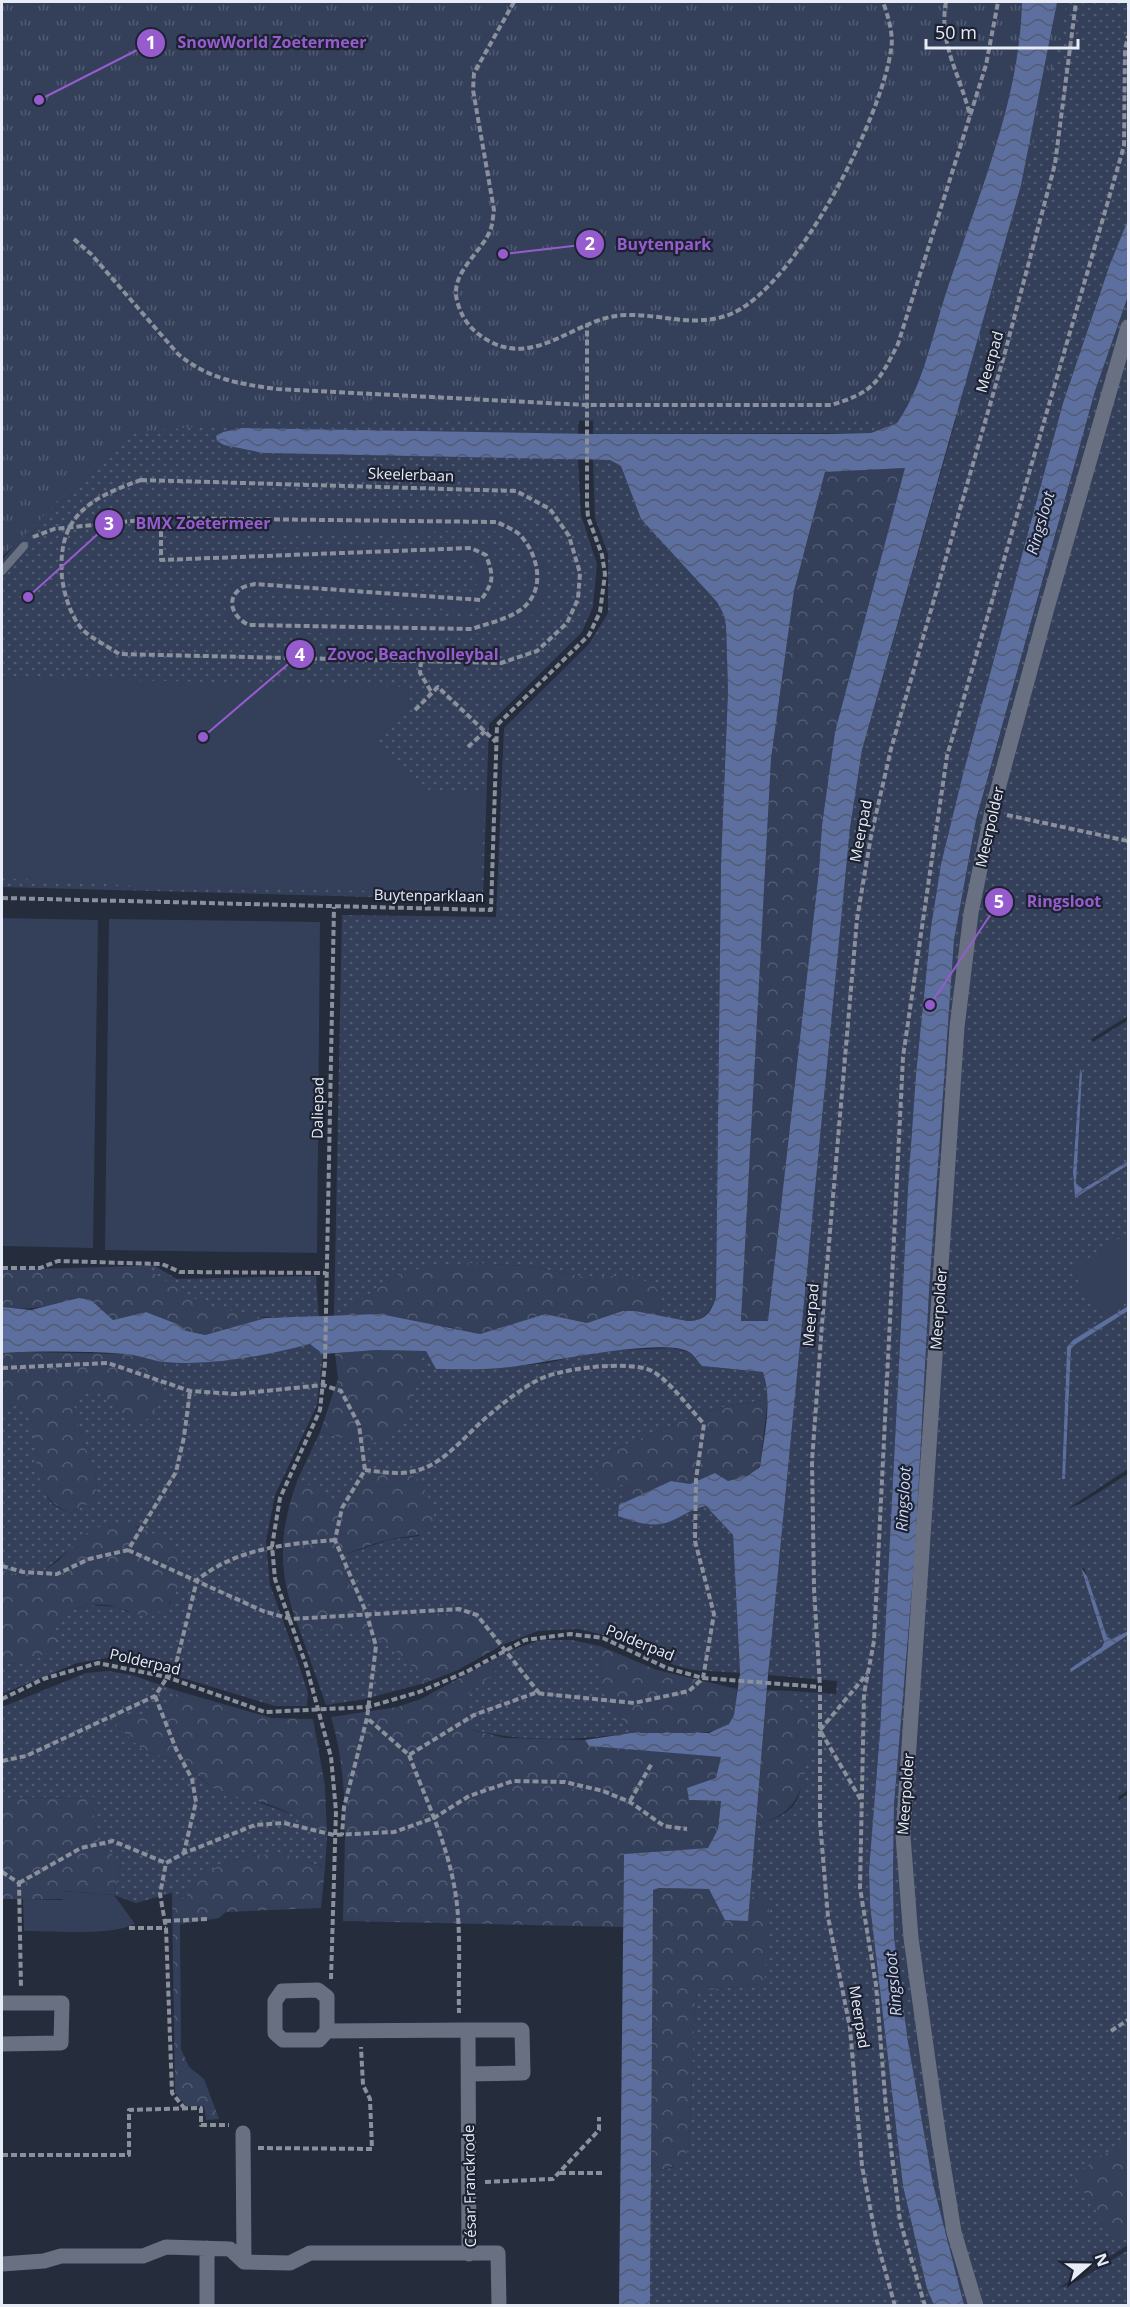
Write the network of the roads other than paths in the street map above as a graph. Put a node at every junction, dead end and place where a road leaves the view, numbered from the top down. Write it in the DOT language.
graph roads {
  1 [pos="1128,327"];
  2 [pos="24,546"];
  3 [pos="2,571"];
  4 [pos="2,2003"];
  5 [pos="463,2030"];
  6 [pos="327,2031"];
  7 [pos="2,2043"];
  8 [pos="470,2074"];
  9 [pos="243,2140"];
  10 [pos="207,2248"];
  11 [pos="469,2254"];
  12 [pos="244,2262"];
  13 [pos="2,2264"];
  14 [pos="207,2306"];
  15 [pos="499,2306"];
  16 [pos="976,2306"];
  1 -- 16 [label="street, Meerpolder"];
  2 -- 3 [label="lane"];
  4 -- 7 [label="street"];
  5 -- 6 [label="street"];
  5 -- 8 [label="street, César Franckrode"];
  5 -- 8 [label="street"];
  6 -- 6 [label="street"];
  8 -- 11 [label="street, César Franckrode"];
  9 -- 12 [label="street"];
  10 -- 12 [label="street"];
  10 -- 13 [label="street"];
  10 -- 14 [label="street"];
  11 -- 12 [label="street"];
  11 -- 15 [label="street, César Franckrode"];
}
